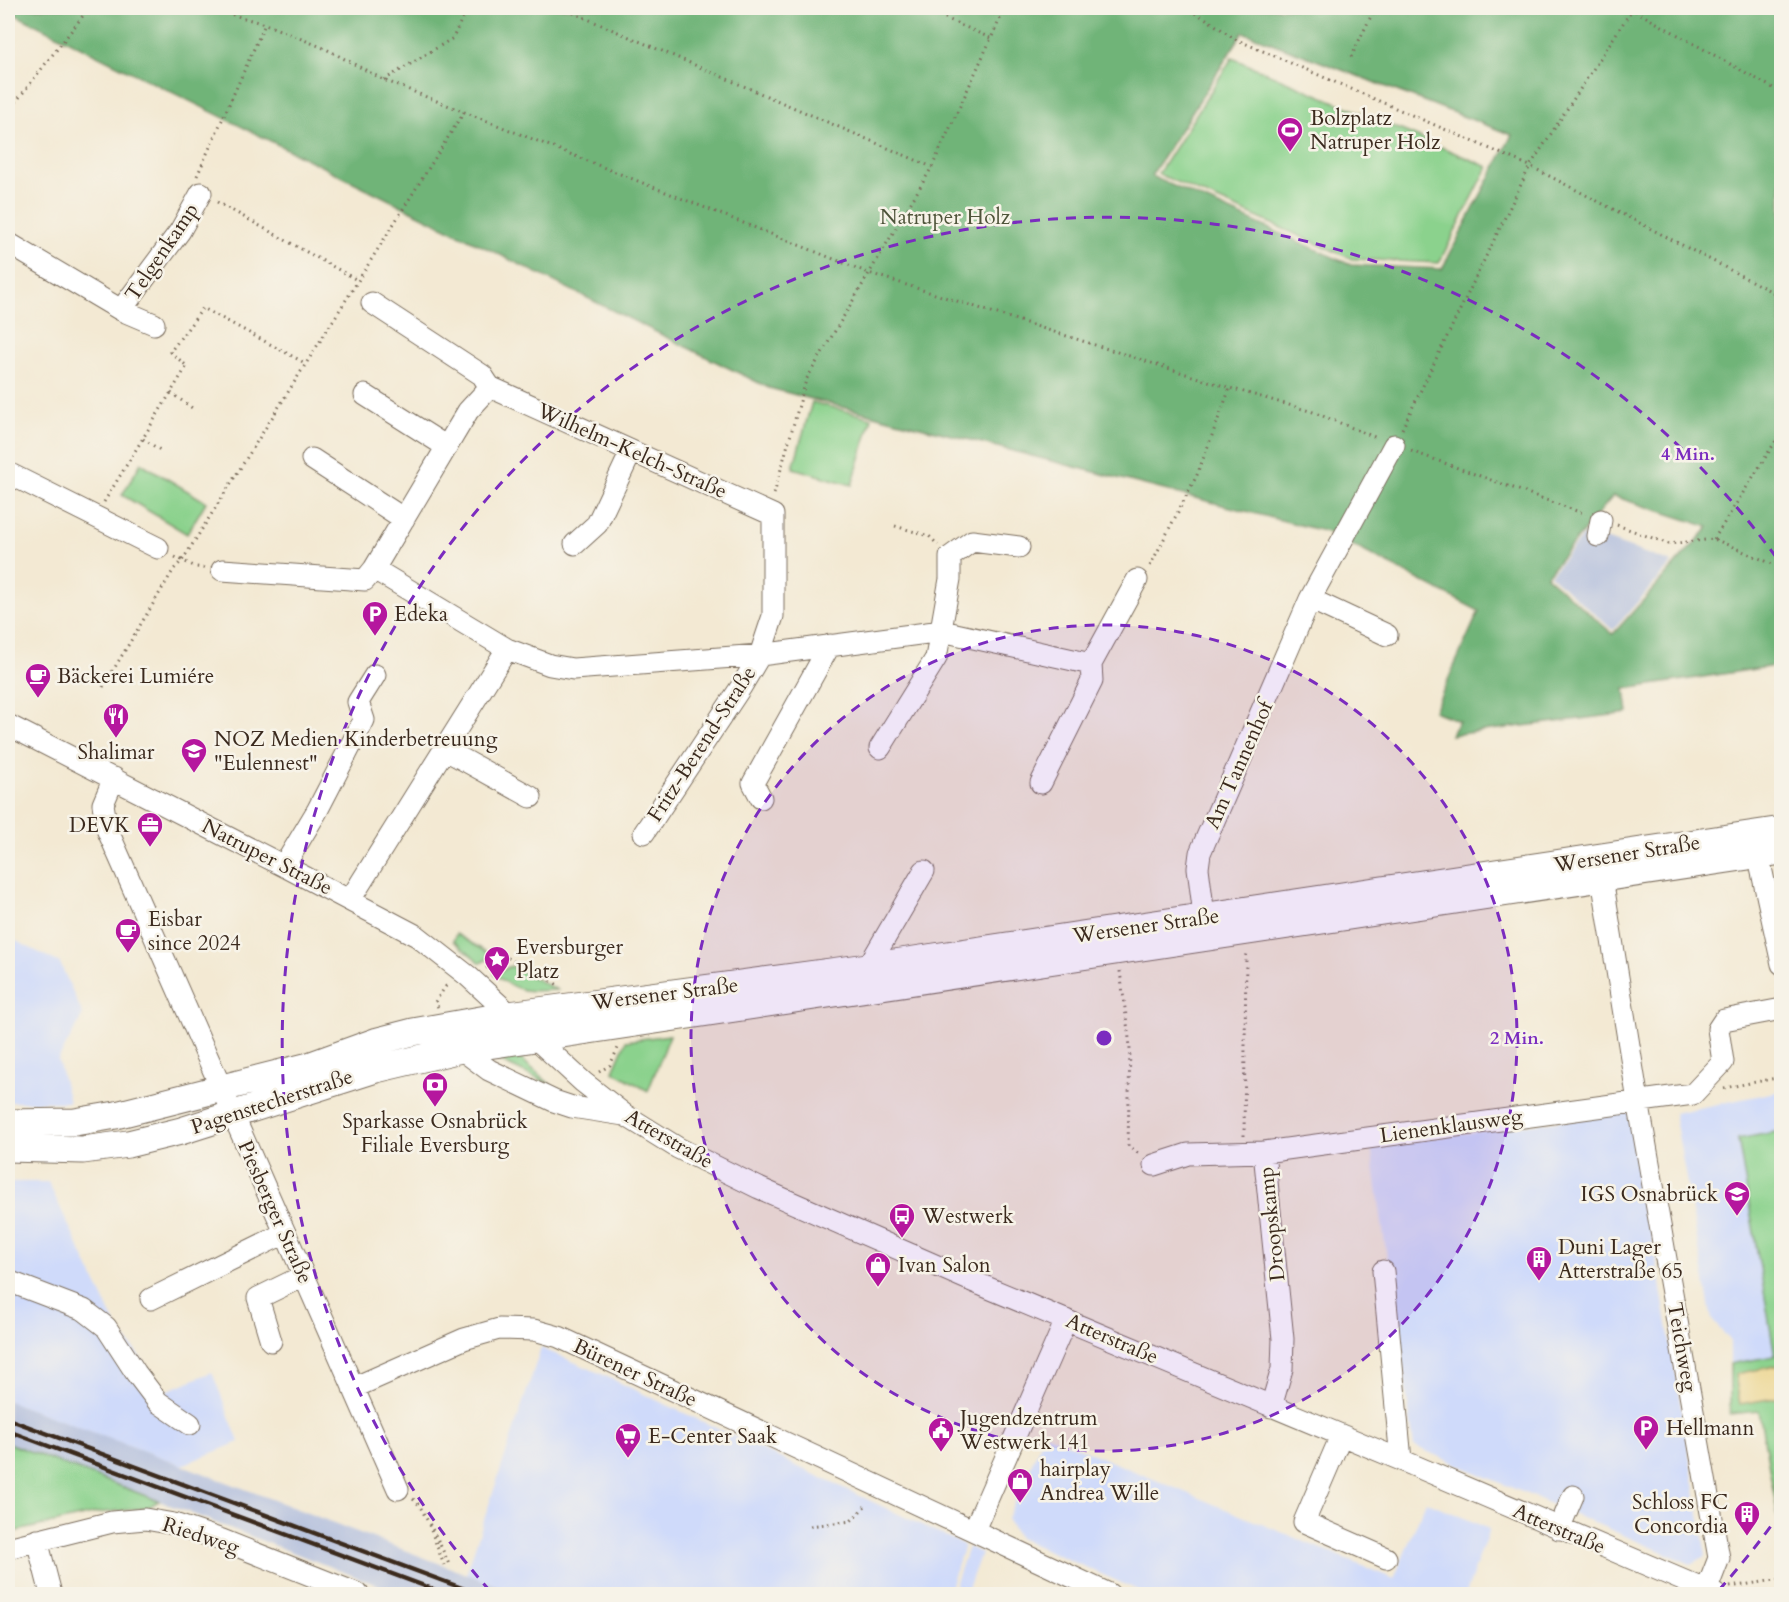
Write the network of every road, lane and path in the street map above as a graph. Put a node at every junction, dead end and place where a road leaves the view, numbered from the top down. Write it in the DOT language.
graph roads {
  1 [pos="89,8"];
  2 [pos="209,8"];
  3 [pos="467,8"];
  4 [pos="562,8"];
  5 [pos="923,8"];
  6 [pos="1005,8"];
  7 [pos="1184,8"];
  8 [pos="1375,8"];
  9 [pos="1632,8"];
  10 [pos="220,9"];
  11 [pos="265,24"];
  12 [pos="990,38"];
  13 [pos="1351,57"];
  14 [pos="384,80"];
  15 [pos="1782,93"];
  16 [pos="464,111"];
  17 [pos="8,112"];
  18 [pos="932,166"];
  19 [pos="1530,166"];
  20 [pos="201,193"];
  21 [pos="8,243"];
  22 [pos="869,273"];
  23 [pos="357,280"];
  24 [pos="1782,297"];
  25 [pos="372,303"];
  26 [pos="121,310"];
  27 [pos="154,324"];
  28 [pos="305,363"];
  29 [pos="490,387"];
  30 [pos="1230,388"];
  31 [pos="171,393"];
  32 [pos="365,395"];
  33 [pos="195,410"];
  34 [pos="1782,431"];
  35 [pos="143,439"];
  36 [pos="1394,445"];
  37 [pos="447,447"];
  38 [pos="160,450"];
  39 [pos="631,452"];
  40 [pos="312,459"];
  41 [pos="8,472"];
  42 [pos="773,515"];
  43 [pos="96,516"];
  44 [pos="404,519"];
  45 [pos="895,526"];
  46 [pos="1714,539"];
  47 [pos="575,544"];
  48 [pos="1020,547"];
  49 [pos="158,548"];
  50 [pos="950,557"];
  51 [pos="182,561"];
  52 [pos="1782,568"];
  53 [pos="374,569"];
  54 [pos="222,570"];
  55 [pos="1137,580"];
  56 [pos="1311,599"];
  57 [pos="942,631"];
  58 [pos="1387,635"];
  59 [pos="830,645"];
  60 [pos="507,649"];
  61 [pos="760,655"];
  62 [pos="1091,664"];
  63 [pos="375,675"];
  64 [pos="103,687"];
  65 [pos="8,725"];
  66 [pos="880,748"];
  67 [pos="444,749"];
  68 [pos="114,778"];
  69 [pos="1041,783"];
  70 [pos="531,797"];
  71 [pos="761,798"];
  72 [pos="1782,830"];
  73 [pos="644,833"];
  74 [pos="1770,852"];
  75 [pos="284,866"];
  76 [pos="924,871"];
  77 [pos="1602,878"];
  78 [pos="350,900"];
  79 [pos="1205,927"];
  80 [pos="1246,931"];
  81 [pos="1117,950"];
  82 [pos="1782,964"];
  83 [pos="868,967"];
  84 [pos="1782,1009"];
  85 [pos="509,1015"];
  86 [pos="535,1038"];
  87 [pos="461,1048"];
  88 [pos="1782,1077"];
  89 [pos="221,1089"];
  90 [pos="1694,1094"];
  91 [pos="1638,1101"];
  92 [pos="232,1115"];
  93 [pos="625,1115"];
  94 [pos="8,1123"];
  95 [pos="8,1149"];
  96 [pos="1254,1152"];
  97 [pos="1154,1165"];
  98 [pos="285,1233"];
  99 [pos="1383,1271"];
  100 [pos="303,1276"];
  101 [pos="8,1281"];
  102 [pos="151,1299"];
  103 [pos="1066,1320"];
  104 [pos="271,1341"];
  105 [pos="353,1388"];
  106 [pos="1271,1407"];
  107 [pos="190,1424"];
  108 [pos="1341,1436"];
  109 [pos="1401,1460"];
  110 [pos="398,1490"];
  111 [pos="1573,1496"];
  112 [pos="867,1504"];
  113 [pos="429,1523"];
  114 [pos="810,1526"];
  115 [pos="1559,1529"];
  116 [pos="974,1530"];
  117 [pos="37,1540"];
  118 [pos="8,1548"];
  119 [pos="1386,1558"];
  120 [pos="444,1565"];
  121 [pos="450,1567"];
  122 [pos="1782,1579"];
  123 [pos="1709,1593"];
  124 [pos="51,1594"];
  125 [pos="358,1594"];
  126 [pos="1109,1594"];
  1 -- 17 [label="path"];
  2 -- 10 [label="path"];
  3 -- 14 [label="path"];
  4 -- 18 [label="path"];
  5 -- 12 [label="path"];
  6 -- 12 [label="path"];
  7 -- 19 [label="path"];
  8 -- 13 [label="path"];
  9 -- 15 [label="path"];
  9 -- 19 [label="path"];
  10 -- 11 [label="path"];
  11 -- 14 [label="path"];
  11 -- 20 [label="path"];
  12 -- 18 [label="path"];
  14 -- 16 [label="path"];
  16 -- 22 [label="path"];
  16 -- 23 [label="path"];
  18 -- 22 [label="path"];
  19 -- 24 [label="path"];
  19 -- 36 [label="path"];
  20 -- 23 [label="path"];
  20 -- 26 [label="street, Telgenkamp"];
  21 -- 26 [label="street, Telgenkamp"];
  22 -- 30 [label="path"];
  22 -- 42 [label="path"];
  23 -- 28 [label="path"];
  25 -- 29 [label="street, Wilhelm-Kelch-Straße"];
  26 -- 27 [label="street, Telgenkamp"];
  28 -- 31 [label="path"];
  28 -- 51 [label="path"];
  29 -- 37 [label="street"];
  29 -- 39 [label="street, Wilhelm-Kelch-Straße"];
  30 -- 36 [label="path"];
  30 -- 55 [label="path"];
  31 -- 33 [label="path"];
  31 -- 35 [label="path"];
  32 -- 37 [label="street"];
  34 -- 46 [label="path"];
  35 -- 38 [label="path"];
  35 -- 43 [label="path"];
  36 -- 46 [label="path"];
  36 -- 56 [label="street, Am Tannenhof"];
  37 -- 44 [label="street"];
  39 -- 42 [label="street, Wilhelm-Kelch-Straße"];
  39 -- 47 [label="street"];
  40 -- 44 [label="street"];
  41 -- 43 [label="street"];
  42 -- 61 [label="street"];
  43 -- 49 [label="street"];
  44 -- 53 [label="street"];
  45 -- 50 [label="path"];
  46 -- 52 [label="path"];
  48 -- 50 [label="street"];
  49 -- 51 [label="path"];
  50 -- 57 [label="street"];
  51 -- 54 [label="path"];
  51 -- 64 [label="path"];
  53 -- 54 [label="street"];
  53 -- 60 [label="street"];
  55 -- 62 [label="street"];
  56 -- 58 [label="street"];
  56 -- 79 [label="street, Am Tannenhof"];
  57 -- 59 [label="street, Fritz-Berend-Straße"];
  57 -- 62 [label="street, Fritz-Berend-Straße"];
  57 -- 66 [label="street"];
  59 -- 61 [label="street, Fritz-Berend-Straße"];
  59 -- 71 [label="street"];
  60 -- 61 [label="street, Fritz-Berend-Straße"];
  60 -- 67 [label="street"];
  61 -- 73 [label="street, Fritz-Berend-Straße"];
  62 -- 69 [label="street"];
  63 -- 75 [label="street"];
  65 -- 68 [label="street, Natruper Straße"];
  67 -- 70 [label="street"];
  67 -- 78 [label="street"];
  68 -- 75 [label="street, Natruper Straße"];
  68 -- 89 [label="street, Piesberger Straße"];
  72 -- 79 [label="main road, Wersener Straße"];
  74 -- 77 [label="main road, Wersener Straße"];
  74 -- 82 [label="street"];
  75 -- 78 [label="street, Natruper Straße"];
  76 -- 83 [label="street"];
  77 -- 80 [label="main road, Wersener Straße"];
  77 -- 91 [label="street, Teichweg"];
  78 -- 85 [label="street, Natruper Straße"];
  79 -- 80 [label="main road, Wersener Straße"];
  79 -- 81 [label="main road, Wersener Straße"];
  79 -- 83 [label="main road, Wersener Straße"];
  80 -- 96 [label="path"];
  81 -- 86 [label="main road, Wersener Straße"];
  81 -- 97 [label="path"];
  83 -- 85 [label="main road, Wersener Straße"];
  84 -- 90 [label="street"];
  85 -- 86 [label="street"];
  85 -- 89 [label="main road, Pagenstecherstraße"];
  86 -- 87 [label="main road, Pagenstecherstraße"];
  86 -- 93 [label="street, Atterstraße"];
  87 -- 92 [label="main road, Pagenstecherstraße"];
  87 -- 93 [label="street"];
  88 -- 90 [label="path"];
  89 -- 92 [label="street, Piesberger Straße"];
  89 -- 94 [label="main road, Pagenstecherstraße"];
  90 -- 91 [label="street"];
  91 -- 96 [label="street, Lienenklausweg"];
  91 -- 123 [label="street, Teichweg"];
  92 -- 95 [label="main road, Pagenstecherstraße"];
  92 -- 98 [label="street, Piesberger Straße"];
  93 -- 103 [label="street, Atterstraße"];
  96 -- 97 [label="street, Droopskamp"];
  96 -- 106 [label="street, Droopskamp"];
  98 -- 100 [label="street, Piesberger Straße"];
  98 -- 102 [label="street"];
  99 -- 109 [label="street"];
  100 -- 104 [label="street"];
  100 -- 105 [label="street, Piesberger Straße"];
  101 -- 107 [label="street"];
  103 -- 106 [label="street, Atterstraße"];
  103 -- 116 [label="street"];
  105 -- 110 [label="street, Piesberger Straße"];
  105 -- 116 [label="street, Bürener Straße"];
  106 -- 108 [label="street, Atterstraße"];
  108 -- 109 [label="street, Atterstraße"];
  108 -- 119 [label="street"];
  109 -- 115 [label="street, Atterstraße"];
  110 -- 113 [label="path"];
  111 -- 115 [label="street"];
  112 -- 114 [label="path"];
  113 -- 120 [label="path"];
  113 -- 121 [label="path"];
  115 -- 123 [label="street, Atterstraße"];
  116 -- 126 [label="street, Bürener Straße"];
  117 -- 118 [label="street, Riedweg"];
  117 -- 124 [label="street"];
  117 -- 125 [label="street, Riedweg"];
  122 -- 123 [label="path"];
}
